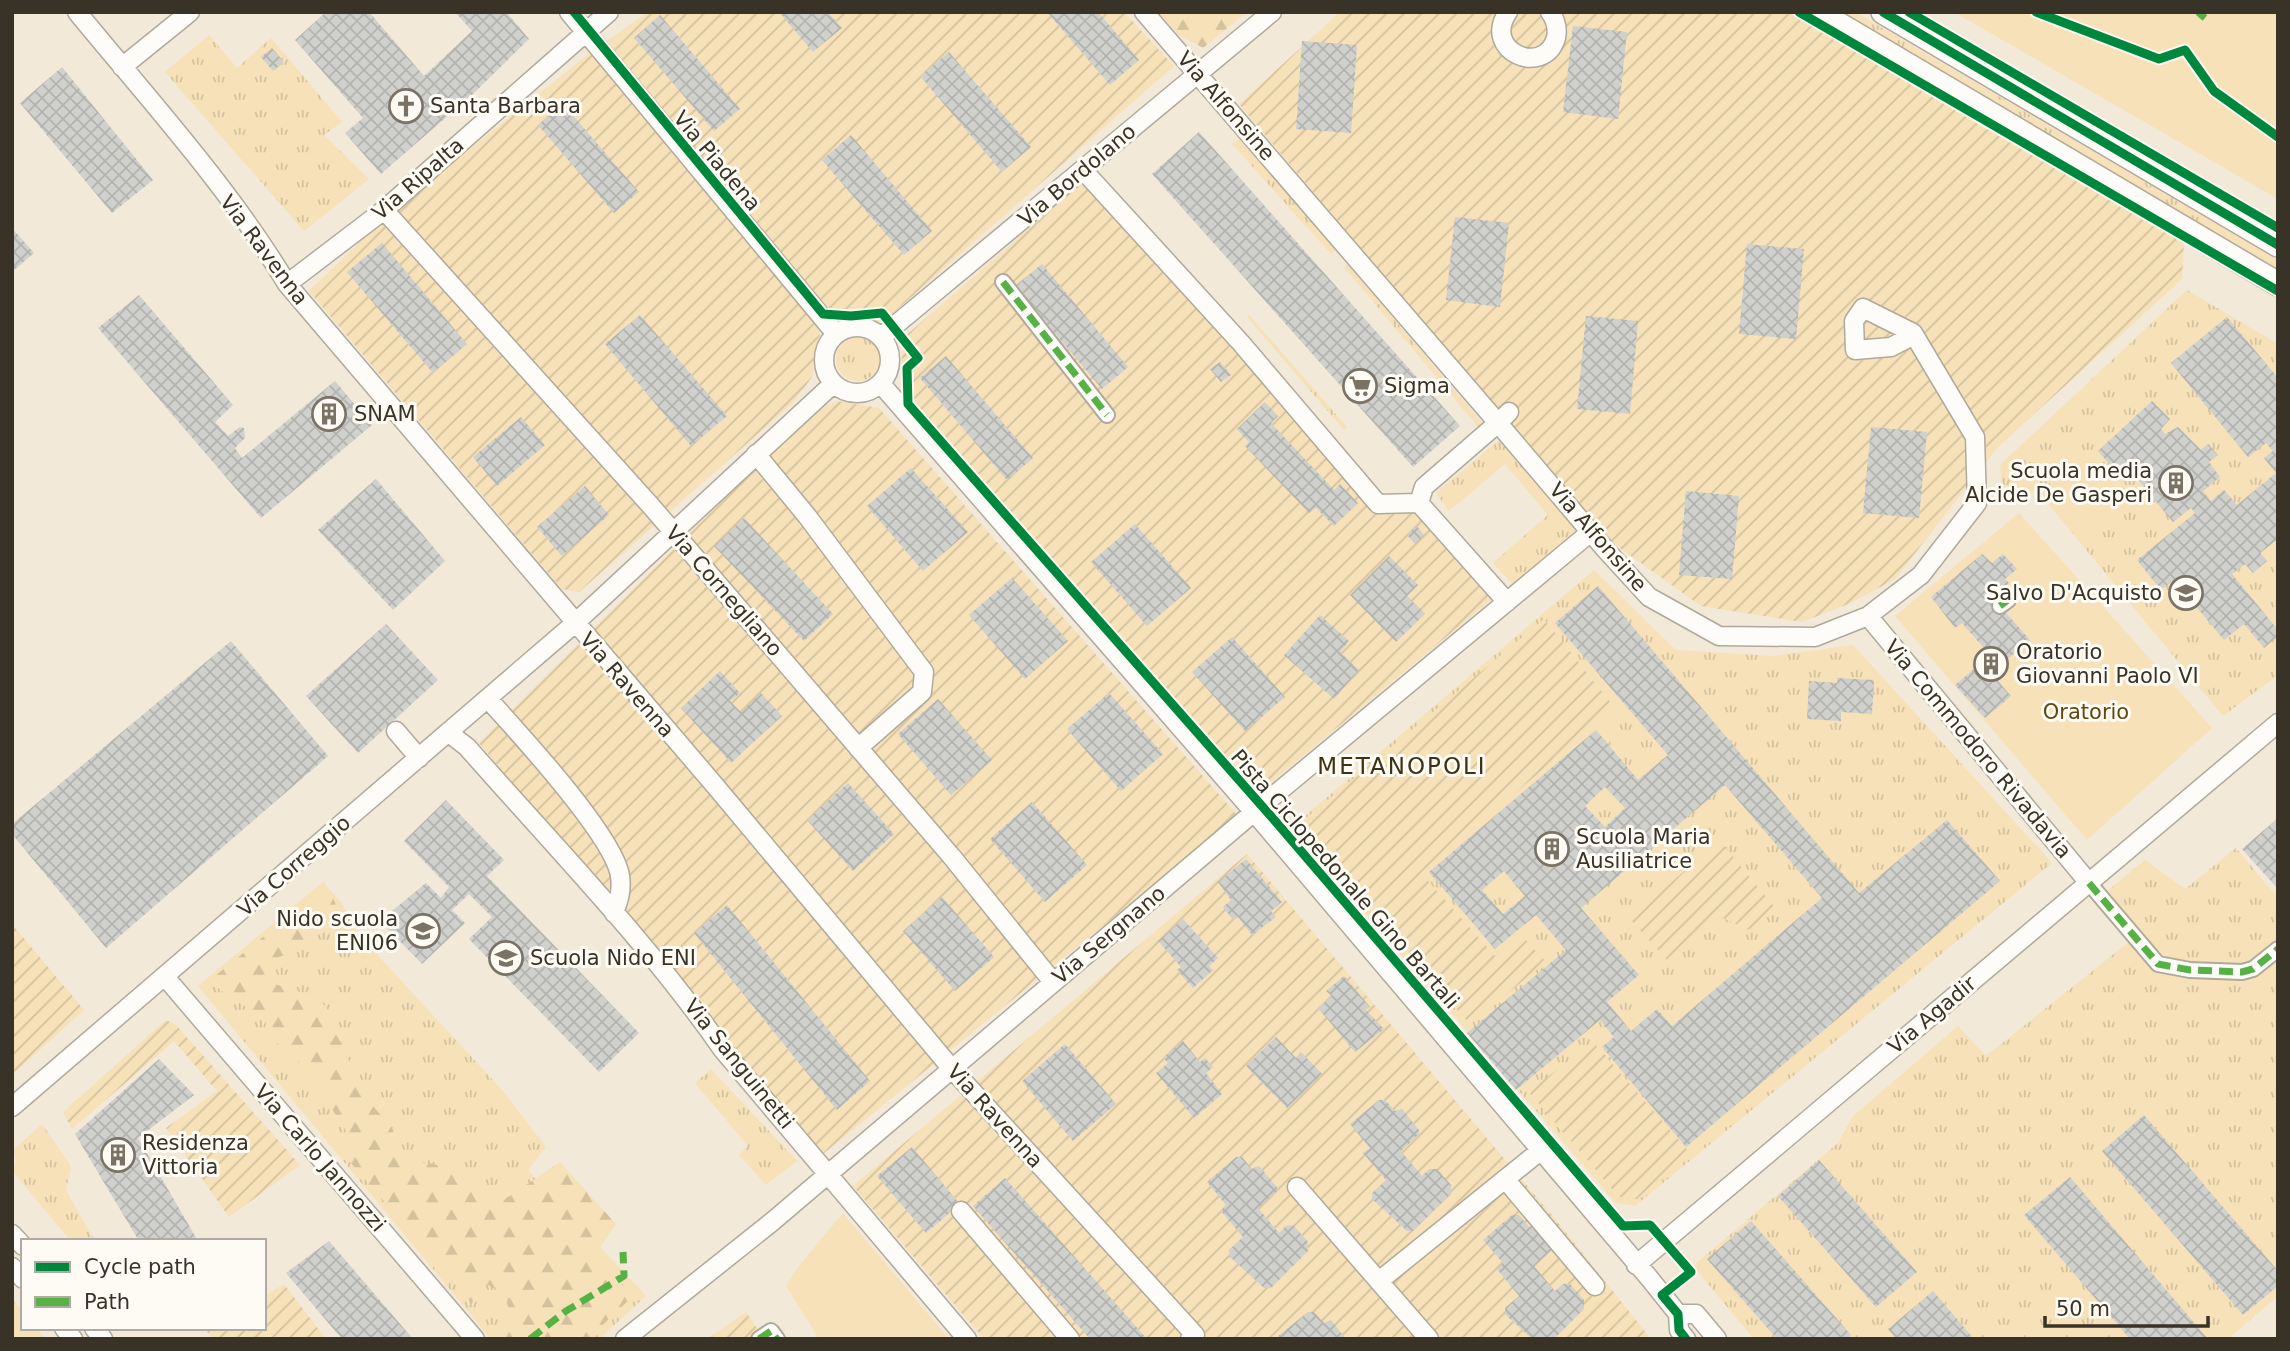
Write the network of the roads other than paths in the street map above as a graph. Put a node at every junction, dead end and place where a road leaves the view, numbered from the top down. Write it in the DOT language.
graph roads {
  1 [pos="77,12"];
  2 [pos="190,12"];
  3 [pos="569,12"];
  4 [pos="609,12"];
  5 [pos="1144,12"];
  6 [pos="1272,12"];
  7 [pos="1508,12"];
  8 [pos="1550,12"];
  9 [pos="1818,12"];
  10 [pos="1883,12"];
  11 [pos="586,33"];
  12 [pos="122,67"];
  13 [pos="1199,73"];
  14 [pos="1083,170"];
  15 [pos="384,210"];
  16 [pos="2278,245"];
  17 [pos="1003,282"];
  18 [pos="287,284"];
  19 [pos="2278,284"];
  20 [pos="836,334"];
  21 [pos="1914,335"];
  22 [pos="881,337"];
  23 [pos="832,384"];
  24 [pos="881,384"];
  25 [pos="1107,415"];
  26 [pos="1504,417"];
  27 [pos="756,454"];
  28 [pos="1419,503"];
  29 [pos="1592,531"];
  30 [pos="673,532"];
  31 [pos="1507,602"];
  32 [pos="1868,616"];
  33 [pos="574,624"];
  34 [pos="488,699"];
  35 [pos="2278,723"];
  36 [pos="396,731"];
  37 [pos="449,733"];
  38 [pos="858,748"];
  39 [pos="419,758"];
  40 [pos="1254,812"];
  41 [pos="2089,883"];
  42 [pos="614,913"];
  43 [pos="2278,949"];
  44 [pos="166,978"];
  45 [pos="1053,982"];
  46 [pos="952,1069"];
  47 [pos="12,1107"];
  48 [pos="1540,1150"];
  49 [pos="828,1174"];
  50 [pos="1504,1180"];
  51 [pos="1297,1187"];
  52 [pos="961,1211"];
  53 [pos="1636,1265"];
  54 [pos="1379,1281"];
  55 [pos="1595,1286"];
  56 [pos="1678,1314"];
  57 [pos="475,1339"];
  58 [pos="625,1339"];
  59 [pos="759,1339"];
  60 [pos="776,1339"];
  61 [pos="967,1339"];
  62 [pos="1070,1339"];
  63 [pos="1190,1339"];
  64 [pos="1429,1339"];
  65 [pos="1686,1339"];
  66 [pos="1717,1339"];
  1 -- 12 [label="street, Via Ravenna"];
  2 -- 12 [label="street"];
  3 -- 11 [label="street, Via Piadena"];
  4 -- 11 [label="street, Via Ripalta"];
  5 -- 13 [label="street, Via Alfonsine"];
  6 -- 13 [label="street, Via Bordolano"];
  7 -- 8 [label="street"];
  9 -- 19 [label="street"];
  10 -- 16 [label="street"];
  11 -- 15 [label="street, Via Ripalta"];
  11 -- 20 [label="street, Via Piadena"];
  12 -- 18 [label="street, Via Ravenna"];
  13 -- 14 [label="street, Via Bordolano"];
  13 -- 26 [label="street, Via Alfonsine"];
  14 -- 22 [label="street, Via Bordolano"];
  14 -- 28 [label="street"];
  15 -- 18 [label="street, Via Ripalta"];
  15 -- 30 [label="street, Via Cornegliano"];
  17 -- 25 [label="street"];
  18 -- 33 [label="street, Via Ravenna"];
  20 -- 22 [label="street"];
  20 -- 23 [label="street"];
  21 -- 32 [label="street, Via Alfonsine"];
  22 -- 24 [label="street"];
  23 -- 24 [label="street"];
  23 -- 27 [label="street"];
  24 -- 40 [label="street"];
  26 -- 28 [label="street"];
  26 -- 29 [label="street, Via Alfonsine"];
  27 -- 30 [label="street"];
  27 -- 38 [label="street"];
  28 -- 31 [label="street"];
  29 -- 31 [label="street, Via Sergnano"];
  29 -- 32 [label="street, Via Alfonsine"];
  30 -- 33 [label="street"];
  30 -- 38 [label="street, Via Cornegliano"];
  31 -- 40 [label="street, Via Sergnano"];
  32 -- 41 [label="street, Via Commodoro Rivadavia"];
  33 -- 34 [label="street, Via Correggio"];
  33 -- 46 [label="street, Via Ravenna"];
  34 -- 37 [label="street, Via Correggio"];
  34 -- 42 [label="street"];
  35 -- 41 [label="street, Via Agadir"];
  36 -- 39 [label="street"];
  37 -- 39 [label="street, Via Correggio"];
  37 -- 42 [label="street, Via Sanguinetti"];
  38 -- 45 [label="street, Via Cornegliano"];
  39 -- 44 [label="street, Via Correggio"];
  40 -- 45 [label="street, Via Sergnano"];
  40 -- 48 [label="street"];
  41 -- 43 [label="street"];
  41 -- 53 [label="street, Via Agadir"];
  42 -- 49 [label="street, Via Sanguinetti"];
  44 -- 47 [label="street, Via Correggio"];
  44 -- 57 [label="street, Via Carlo Jannozzi"];
  45 -- 46 [label="street, Via Sergnano"];
  46 -- 49 [label="street, Via Sergnano"];
  46 -- 63 [label="street, Via Ravenna"];
  48 -- 50 [label="street"];
  48 -- 53 [label="street"];
  49 -- 58 [label="street, Via Sergnano"];
  49 -- 61 [label="street, Via Sanguinetti"];
  50 -- 54 [label="street"];
  50 -- 55 [label="street"];
  51 -- 54 [label="street"];
  52 -- 62 [label="street"];
  53 -- 56 [label="street"];
  54 -- 64 [label="street"];
  56 -- 65 [label="street"];
  56 -- 66 [label="street"];
  59 -- 60 [label="street"];
}
